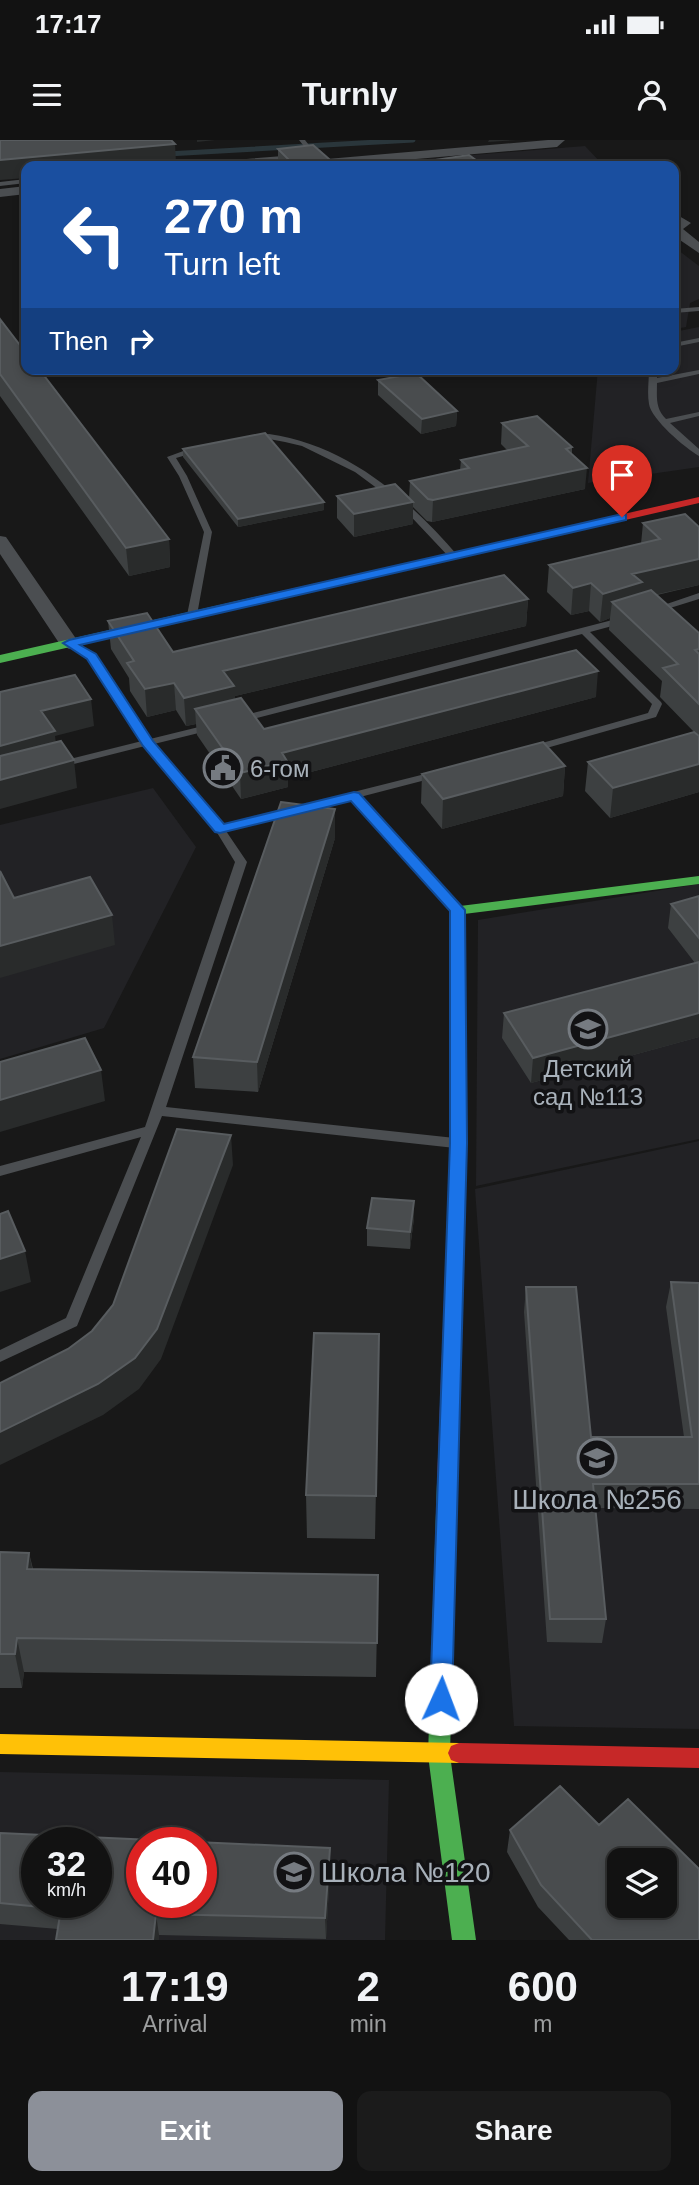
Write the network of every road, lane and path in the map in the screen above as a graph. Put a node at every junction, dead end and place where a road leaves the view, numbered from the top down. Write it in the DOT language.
graph roads {
  1 [pos="302,140"];
  2 [pos="559,140"];
  3 [pos="301,155"];
  4 [pos="236,161"];
  5 [pos="319,161"];
  6 [pos="354,161"];
  7 [pos="21,182"];
  8 [pos="0,184"];
  9 [pos="21,190"];
  10 [pos="0,192"];
  11 [pos="679,233"];
  12 [pos="699,249"];
  13 [pos="699,309"];
  14 [pos="679,311"];
  15 [pos="699,340"];
  16 [pos="679,344"];
  17 [pos="699,372"];
  18 [pos="653,375"];
  19 [pos="654,382"];
  20 [pos="699,414"];
  21 [pos="663,422"];
  22 [pos="240,440"];
  23 [pos="204,447"];
  24 [pos="699,453"];
  25 [pos="699,500"];
  26 [pos="0,541"];
  27 [pos="453,556"];
  28 [pos="699,596"];
  29 [pos="648,612"];
  30 [pos="192,615"];
  31 [pos="636,616"];
  32 [pos="585,632"];
  33 [pos="69,643"];
  34 [pos="0,659"];
  35 [pos="148,743"];
  36 [pos="525,751"];
  37 [pos="40,769"];
  38 [pos="446,771"];
  39 [pos="354,796"];
  40 [pos="220,829"];
  41 [pos="699,880"];
  42 [pos="457,910"];
  43 [pos="158,1111"];
  44 [pos="150,1130"];
  45 [pos="458,1143"];
  46 [pos="0,1171"];
  47 [pos="0,1356"];
  48 [pos="0,1744"];
  49 [pos="439,1755"];
  50 [pos="699,1758"];
  51 [pos="464,1940"];
  1 -- 5 [label="lane"];
  2 -- 6 [label="street"];
  3 -- 4 [label="lane"];
  7 -- 8 [label="lane"];
  9 -- 10 [label="street"];
  11 -- 12 [label="street"];
  13 -- 14 [label="lane"];
  15 -- 16 [label="lane"];
  17 -- 19 [label="lane"];
  18 -- 19 [label="lane"];
  19 -- 21 [label="lane"];
  20 -- 21 [label="lane"];
  21 -- 24 [label="lane"];
  22 -- 27 [label="lane"];
  23 -- 30 [label="lane"];
  25 -- 27 [label="street"];
  26 -- 33 [label="street"];
  27 -- 30 [label="street"];
  28 -- 29 [label="lane"];
  30 -- 33 [label="street"];
  31 -- 32 [label="lane"];
  32 -- 35 [label="lane"];
  32 -- 36 [label="lane"];
  33 -- 34 [label="street"];
  33 -- 35 [label="lane"];
  35 -- 37 [label="lane"];
  35 -- 40 [label="lane"];
  38 -- 39 [label="lane"];
  39 -- 40 [label="lane"];
  39 -- 42 [label="lane"];
  40 -- 43 [label="lane"];
  41 -- 42 [label="street"];
  42 -- 45 [label="street"];
  43 -- 44 [label="lane"];
  43 -- 45 [label="lane"];
  44 -- 46 [label="lane"];
  44 -- 47 [label="lane"];
  45 -- 49 [label="street"];
  48 -- 49 [label="street"];
  49 -- 50 [label="street"];
  49 -- 51 [label="street"];
}
